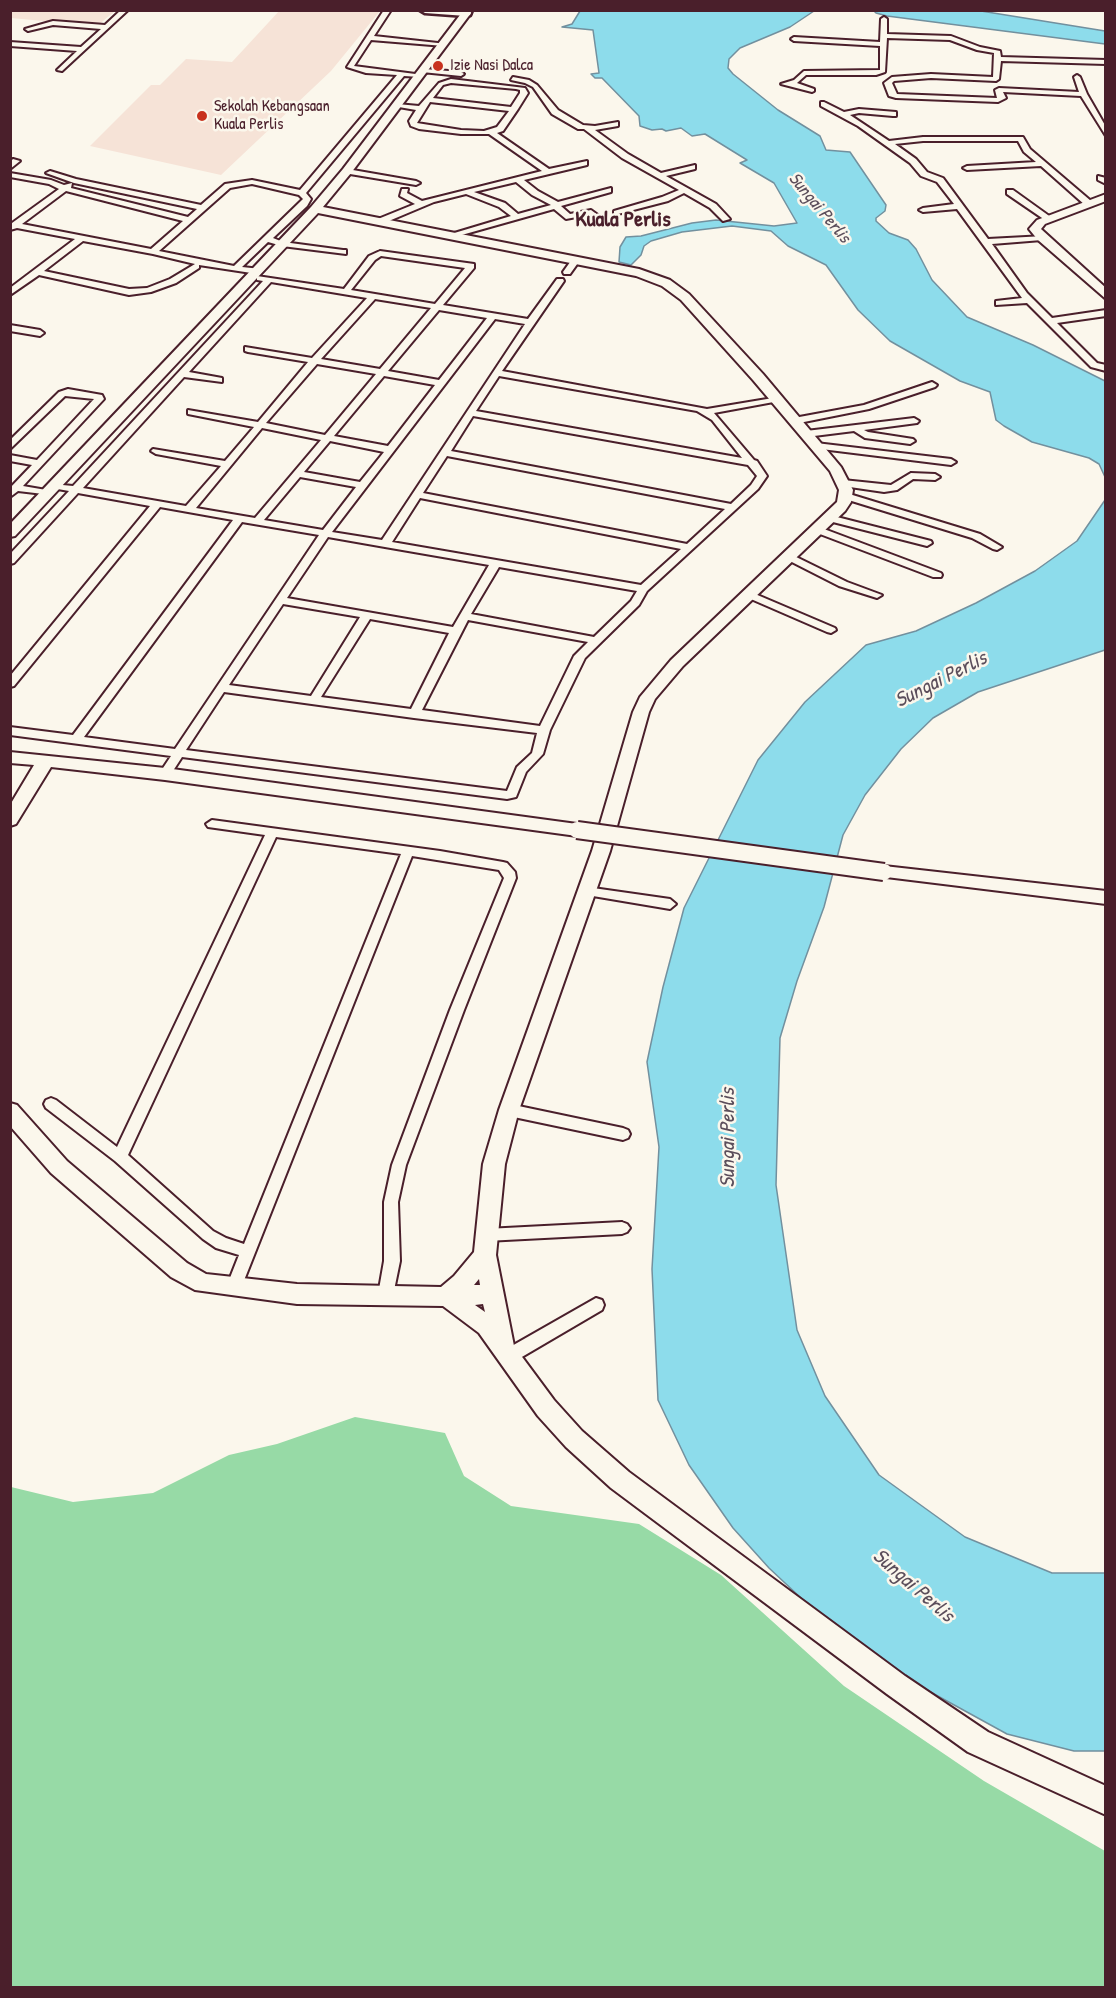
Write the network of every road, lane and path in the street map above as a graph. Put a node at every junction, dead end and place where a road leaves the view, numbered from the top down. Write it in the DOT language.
graph roads {
  1 [pos="124,10"];
  2 [pos="388,10"];
  3 [pos="425,10"];
  4 [pos="466,12"];
  5 [pos="884,19"];
  6 [pos="107,27"];
  7 [pos="28,28"];
  8 [pos="368,38"];
  9 [pos="794,39"];
  10 [pos="883,40"];
  11 [pos="10,44"];
  12 [pos="444,44"];
  13 [pos="83,49"];
  14 [pos="997,59"];
  15 [pos="1106,62"];
  16 [pos="60,70"];
  17 [pos="422,73"];
  18 [pos="403,74"];
  19 [pos="494,77"];
  20 [pos="1077,77"];
  21 [pos="996,79"];
  22 [pos="489,85"];
  23 [pos="812,90"];
  24 [pos="999,90"];
  25 [pos="1083,94"];
  26 [pos="429,100"];
  27 [pos="824,104"];
  28 [pos="396,106"];
  29 [pos="421,108"];
  30 [pos="514,109"];
  31 [pos="842,114"];
  32 [pos="893,114"];
  33 [pos="615,124"];
  34 [pos="587,128"];
  35 [pos="491,132"];
  36 [pos="1106,134"];
  37 [pos="888,143"];
  38 [pos="10,160"];
  39 [pos="328,162"];
  40 [pos="584,163"];
  41 [pos="1043,165"];
  42 [pos="10,167"];
  43 [pos="692,167"];
  44 [pos="349,168"];
  45 [pos="967,168"];
  46 [pos="548,172"];
  47 [pos="50,173"];
  48 [pos="10,175"];
  49 [pos="659,176"];
  50 [pos="518,178"];
  51 [pos="74,182"];
  52 [pos="416,183"];
  53 [pos="63,188"];
  54 [pos="608,190"];
  55 [pos="684,190"];
  56 [pos="405,191"];
  57 [pos="465,191"];
  58 [pos="302,192"];
  59 [pos="1010,192"];
  60 [pos="1106,197"];
  61 [pos="420,203"];
  62 [pos="1088,203"];
  63 [pos="556,205"];
  64 [pos="580,206"];
  65 [pos="959,206"];
  66 [pos="202,208"];
  67 [pos="315,209"];
  68 [pos="922,210"];
  69 [pos="588,212"];
  70 [pos="617,213"];
  71 [pos="518,217"];
  72 [pos="1048,218"];
  73 [pos="726,219"];
  74 [pos="189,220"];
  75 [pos="599,220"];
  76 [pos="381,221"];
  77 [pos="13,227"];
  78 [pos="454,236"];
  79 [pos="81,238"];
  80 [pos="1042,238"];
  81 [pos="275,241"];
  82 [pos="986,242"];
  83 [pos="153,252"];
  84 [pos="343,252"];
  85 [pos="196,266"];
  86 [pos="38,272"];
  87 [pos="252,273"];
  88 [pos="561,281"];
  89 [pos="10,293"];
  90 [pos="345,293"];
  91 [pos="1106,295"];
  92 [pos="372,297"];
  93 [pos="1029,300"];
  94 [pos="999,303"];
  95 [pos="438,308"];
  96 [pos="1106,313"];
  97 [pos="493,316"];
  98 [pos="1050,321"];
  99 [pos="530,322"];
  100 [pos="10,327"];
  101 [pos="40,333"];
  102 [pos="248,349"];
  103 [pos="315,360"];
  104 [pos="1106,368"];
  105 [pos="382,372"];
  106 [pos="498,373"];
  107 [pos="181,374"];
  108 [pos="219,380"];
  109 [pos="442,383"];
  110 [pos="932,385"];
  111 [pos="149,387"];
  112 [pos="167,389"];
  113 [pos="776,399"];
  114 [pos="706,411"];
  115 [pos="191,412"];
  116 [pos="471,413"];
  117 [pos="795,421"];
  118 [pos="914,421"];
  119 [pos="261,425"];
  120 [pos="858,429"];
  121 [pos="806,434"];
  122 [pos="327,438"];
  123 [pos="910,441"];
  124 [pos="10,446"];
  125 [pos="816,446"];
  126 [pos="391,450"];
  127 [pos="156,451"];
  128 [pos="446,453"];
  129 [pos="10,458"];
  130 [pos="951,462"];
  131 [pos="38,463"];
  132 [pos="753,463"];
  133 [pos="228,464"];
  134 [pos="297,474"];
  135 [pos="935,477"];
  136 [pos="363,485"];
  137 [pos="52,489"];
  138 [pos="74,489"];
  139 [pos="844,489"];
  140 [pos="13,491"];
  141 [pos="418,495"];
  142 [pos="157,504"];
  143 [pos="733,507"];
  144 [pos="189,509"];
  145 [pos="240,518"];
  146 [pos="829,518"];
  147 [pos="258,521"];
  148 [pos="816,530"];
  149 [pos="10,533"];
  150 [pos="326,533"];
  151 [pos="927,543"];
  152 [pos="385,544"];
  153 [pos="689,547"];
  154 [pos="997,547"];
  155 [pos="788,556"];
  156 [pos="10,561"];
  157 [pos="496,563"];
  158 [pos="937,575"];
  159 [pos="643,589"];
  160 [pos="748,594"];
  161 [pos="877,595"];
  162 [pos="280,600"];
  163 [pos="367,615"];
  164 [pos="465,616"];
  165 [pos="831,630"];
  166 [pos="456,631"];
  167 [pos="594,640"];
  168 [pos="10,684"];
  169 [pos="222,688"];
  170 [pos="315,700"];
  171 [pos="414,714"];
  172 [pos="544,730"];
  173 [pos="10,731"];
  174 [pos="76,739"];
  175 [pos="179,752"];
  176 [pos="10,757"];
  177 [pos="45,762"];
  178 [pos="78,765"];
  179 [pos="165,774"];
  180 [pos="30,788"];
  181 [pos="10,820"];
  182 [pos="212,824"];
  183 [pos="272,833"];
  184 [pos="408,851"];
  185 [pos="586,891"];
  186 [pos="1106,898"];
  187 [pos="670,904"];
  188 [pos="51,1104"];
  189 [pos="508,1110"];
  190 [pos="10,1112"];
  191 [pos="623,1134"];
  192 [pos="120,1157"];
  193 [pos="622,1228"];
  194 [pos="485,1245"];
  195 [pos="247,1251"];
  196 [pos="234,1288"];
  197 [pos="386,1294"];
  198 [pos="491,1294"];
  199 [pos="433,1296"];
  200 [pos="596,1305"];
  201 [pos="506,1351"];
  202 [pos="1106,1801"];
  1 -- 6 [label="street"];
  2 -- 8 [label="street"];
  3 -- 4 [label="main road"];
  4 -- 12 [label="main road"];
  5 -- 10 [label="street"];
  6 -- 7 [label="street"];
  6 -- 13 [label="street"];
  8 -- 12 [label="street"];
  8 -- 18 [label="street"];
  9 -- 10 [label="street"];
  10 -- 14 [label="street"];
  10 -- 23 [label="street"];
  11 -- 13 [label="street"];
  12 -- 17 [label="main road"];
  13 -- 16 [label="street"];
  14 -- 15 [label="street"];
  14 -- 21 [label="street"];
  17 -- 18 [label="street"];
  17 -- 19 [label="street"];
  17 -- 28 [label="main road"];
  18 -- 39 [label="street"];
  19 -- 22 [label="street"];
  19 -- 34 [label="street"];
  20 -- 25 [label="street"];
  21 -- 24 [label="street"];
  21 -- 24 [label="street"];
  22 -- 26 [label="street"];
  22 -- 30 [label="street"];
  24 -- 25 [label="street"];
  25 -- 36 [label="street"];
  26 -- 29 [label="street"];
  26 -- 30 [label="street"];
  27 -- 31 [label="street"];
  28 -- 29 [label="street"];
  28 -- 44 [label="main road"];
  29 -- 35 [label="street"];
  30 -- 35 [label="street"];
  31 -- 32 [label="street"];
  31 -- 37 [label="street"];
  33 -- 34 [label="street"];
  34 -- 49 [label="street"];
  35 -- 46 [label="street"];
  37 -- 41 [label="street"];
  37 -- 65 [label="street"];
  38 -- 42 [label="street"];
  39 -- 44 [label="street"];
  39 -- 58 [label="street"];
  40 -- 46 [label="street"];
  41 -- 45 [label="street"];
  41 -- 62 [label="street"];
  43 -- 49 [label="street"];
  44 -- 52 [label="street"];
  44 -- 67 [label="main road"];
  46 -- 50 [label="street"];
  47 -- 51 [label="street"];
  48 -- 53 [label="street"];
  49 -- 55 [label="street"];
  50 -- 57 [label="street"];
  50 -- 63 [label="street"];
  51 -- 53 [label="street"];
  51 -- 66 [label="street"];
  53 -- 74 [label="street"];
  53 -- 77 [label="street"];
  54 -- 63 [label="street"];
  55 -- 70 [label="street"];
  55 -- 73 [label="street"];
  56 -- 61 [label="street"];
  57 -- 61 [label="street"];
  57 -- 71 [label="street"];
  58 -- 66 [label="street"];
  58 -- 81 [label="street"];
  59 -- 72 [label="street"];
  60 -- 62 [label="main road"];
  61 -- 76 [label="street"];
  62 -- 72 [label="main road"];
  63 -- 69 [label="street"];
  63 -- 71 [label="street"];
  64 -- 69 [label="street"];
  65 -- 68 [label="street"];
  65 -- 82 [label="street"];
  66 -- 74 [label="street"];
  67 -- 76 [label="main road"];
  67 -- 81 [label="main road"];
  69 -- 75 [label="street"];
  71 -- 78 [label="street"];
  72 -- 80 [label="main road"];
  74 -- 83 [label="street"];
  76 -- 78 [label="main road"];
  77 -- 79 [label="street"];
  78 -- 113 [label="main road"];
  79 -- 83 [label="street"];
  79 -- 86 [label="street"];
  80 -- 82 [label="street"];
  80 -- 91 [label="main road"];
  81 -- 84 [label="street"];
  81 -- 87 [label="main road"];
  81 -- 87 [label="street"];
  82 -- 93 [label="street"];
  83 -- 87 [label="street"];
  85 -- 86 [label="street"];
  86 -- 89 [label="street"];
  87 -- 90 [label="street"];
  87 -- 107 [label="street"];
  87 -- 111 [label="main road"];
  88 -- 99 [label="street"];
  90 -- 92 [label="street"];
  90 -- 95 [label="street"];
  92 -- 95 [label="street"];
  92 -- 103 [label="street"];
  93 -- 94 [label="street"];
  93 -- 98 [label="street"];
  95 -- 97 [label="street"];
  95 -- 105 [label="street"];
  96 -- 98 [label="street"];
  97 -- 99 [label="street"];
  97 -- 109 [label="street"];
  98 -- 104 [label="street"];
  99 -- 106 [label="street"];
  100 -- 101 [label="street"];
  102 -- 103 [label="street"];
  103 -- 105 [label="street"];
  103 -- 119 [label="street"];
  105 -- 109 [label="street"];
  105 -- 122 [label="street"];
  106 -- 114 [label="street"];
  106 -- 116 [label="street"];
  107 -- 108 [label="street"];
  107 -- 112 [label="street"];
  109 -- 126 [label="street"];
  110 -- 117 [label="street"];
  111 -- 112 [label="street"];
  111 -- 137 [label="main road"];
  112 -- 138 [label="street"];
  113 -- 114 [label="street"];
  113 -- 117 [label="main road"];
  114 -- 132 [label="street"];
  115 -- 119 [label="street"];
  116 -- 128 [label="street"];
  116 -- 132 [label="street"];
  117 -- 121 [label="main road"];
  118 -- 120 [label="street"];
  119 -- 122 [label="street"];
  119 -- 133 [label="street"];
  120 -- 121 [label="street"];
  120 -- 123 [label="street"];
  121 -- 125 [label="main road"];
  122 -- 126 [label="street"];
  122 -- 134 [label="street"];
  124 -- 131 [label="street"];
  125 -- 130 [label="street"];
  125 -- 139 [label="main road"];
  126 -- 136 [label="street"];
  127 -- 133 [label="street"];
  128 -- 141 [label="street"];
  128 -- 143 [label="street"];
  129 -- 131 [label="street"];
  131 -- 140 [label="street"];
  132 -- 143 [label="street"];
  133 -- 144 [label="street"];
  134 -- 136 [label="street"];
  134 -- 147 [label="street"];
  135 -- 139 [label="street"];
  136 -- 150 [label="street"];
  137 -- 138 [label="street"];
  137 -- 140 [label="street"];
  137 -- 149 [label="main road"];
  138 -- 142 [label="street"];
  138 -- 156 [label="street"];
  139 -- 146 [label="main road"];
  139 -- 154 [label="street"];
  141 -- 152 [label="street"];
  141 -- 153 [label="street"];
  142 -- 144 [label="street"];
  142 -- 168 [label="street"];
  143 -- 153 [label="street"];
  144 -- 145 [label="street"];
  145 -- 147 [label="street"];
  145 -- 174 [label="street"];
  146 -- 148 [label="main road"];
  146 -- 151 [label="street"];
  147 -- 150 [label="street"];
  148 -- 155 [label="main road"];
  148 -- 158 [label="street"];
  150 -- 152 [label="street"];
  150 -- 162 [label="street"];
  152 -- 157 [label="street"];
  153 -- 159 [label="street"];
  155 -- 160 [label="main road"];
  155 -- 161 [label="street"];
  157 -- 159 [label="street"];
  157 -- 164 [label="street"];
  159 -- 167 [label="street"];
  160 -- 165 [label="street"];
  160 -- 185 [label="main road"];
  162 -- 163 [label="street"];
  162 -- 169 [label="street"];
  163 -- 166 [label="street"];
  163 -- 170 [label="street"];
  164 -- 166 [label="street"];
  164 -- 167 [label="street"];
  166 -- 171 [label="street"];
  167 -- 172 [label="street"];
  169 -- 170 [label="street"];
  169 -- 175 [label="street"];
  170 -- 171 [label="street"];
  171 -- 172 [label="street"];
  172 -- 175 [label="street"];
  173 -- 174 [label="street"];
  174 -- 175 [label="street"];
  175 -- 179 [label="street"];
  176 -- 177 [label="main road"];
  176 -- 180 [label="main road"];
  177 -- 178 [label="main road"];
  177 -- 180 [label="main road"];
  178 -- 179 [label="main road"];
  178 -- 180 [label="main road"];
  179 -- 186 [label="main road, bridge"];
  180 -- 181 [label="main road"];
  182 -- 183 [label="street"];
  183 -- 184 [label="street"];
  183 -- 192 [label="street"];
  184 -- 195 [label="street"];
  184 -- 197 [label="street"];
  185 -- 187 [label="street"];
  185 -- 189 [label="main road"];
  188 -- 192 [label="street"];
  189 -- 191 [label="street"];
  189 -- 194 [label="main road"];
  190 -- 196 [label="main road"];
  192 -- 195 [label="street"];
  193 -- 194 [label="street"];
  194 -- 198 [label="main road"];
  194 -- 199 [label="main road"];
  195 -- 196 [label="street"];
  196 -- 197 [label="main road"];
  197 -- 199 [label="main road"];
  198 -- 199 [label="main road"];
  198 -- 201 [label="main road"];
  199 -- 201 [label="main road"];
  200 -- 201 [label="street"];
  201 -- 202 [label="main road"];
}
